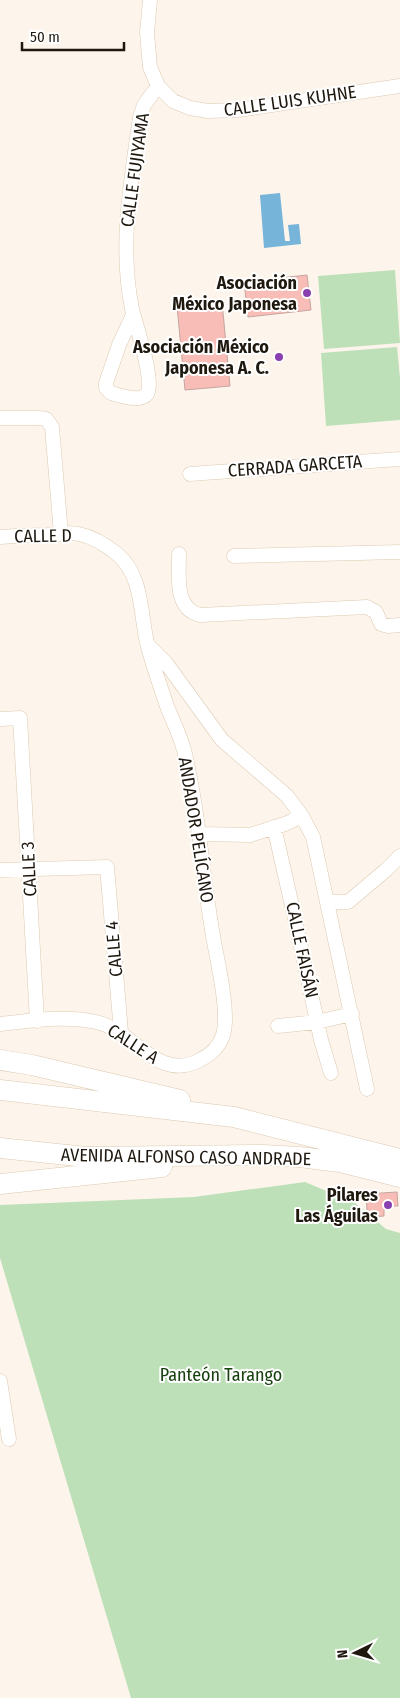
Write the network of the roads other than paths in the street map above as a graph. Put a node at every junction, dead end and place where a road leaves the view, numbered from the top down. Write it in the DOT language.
graph roads {
  1 [pos="150,0"];
  2 [pos="158,86"];
  3 [pos="400,86"];
  4 [pos="133,315"];
  5 [pos="0,418"];
  6 [pos="400,459"];
  7 [pos="190,474"];
  8 [pos="61,534"];
  9 [pos="0,537"];
  10 [pos="400,552"];
  11 [pos="179,554"];
  12 [pos="234,556"];
  13 [pos="141,602"];
  14 [pos="400,625"];
  15 [pos="147,644"];
  16 [pos="0,719"];
  17 [pos="302,816"];
  18 [pos="274,827"];
  19 [pos="200,834"];
  20 [pos="400,856"];
  21 [pos="29,869"];
  22 [pos="0,870"];
  23 [pos="328,902"];
  24 [pos="352,1014"];
  25 [pos="37,1021"];
  26 [pos="318,1022"];
  27 [pos="0,1024"];
  28 [pos="278,1026"];
  29 [pos="121,1032"];
  30 [pos="224,1034"];
  31 [pos="0,1060"];
  32 [pos="331,1073"];
  33 [pos="367,1089"];
  34 [pos="0,1090"];
  35 [pos="234,1117"];
  36 [pos="0,1148"];
  37 [pos="255,1155"];
  38 [pos="400,1159"];
  39 [pos="400,1177"];
  40 [pos="0,1184"];
  41 [pos="0,1381"];
  42 [pos="9,1439"];
  1 -- 2 [label="street"];
  2 -- 3 [label="street, CALLE LUIS KUHNE"];
  2 -- 4 [label="street, CALLE FUJIYAMA"];
  4 -- 4 [label="street, CALLE FUJIYAMA"];
  5 -- 8 [label="street"];
  6 -- 7 [label="street, CERRADA GARCETA"];
  8 -- 9 [label="street, CALLE D"];
  8 -- 13 [label="street, CALLE D"];
  10 -- 12 [label="street"];
  11 -- 14 [label="street"];
  13 -- 15 [label="street, ANDADOR PELÍCANO"];
  15 -- 17 [label="street"];
  15 -- 19 [label="street, ANDADOR PELÍCANO"];
  16 -- 21 [label="street, CALLE 3"];
  17 -- 18 [label="street"];
  17 -- 23 [label="street"];
  18 -- 19 [label="street"];
  18 -- 26 [label="street, CALLE FAISÁN"];
  19 -- 30 [label="street, ANDADOR PELÍCANO"];
  20 -- 23 [label="street"];
  21 -- 22 [label="street"];
  21 -- 25 [label="street, CALLE 3"];
  21 -- 29 [label="street, CALLE 4"];
  23 -- 24 [label="street"];
  24 -- 26 [label="street"];
  24 -- 33 [label="street"];
  25 -- 27 [label="street, CALLE A"];
  25 -- 29 [label="street, CALLE A"];
  26 -- 28 [label="street"];
  26 -- 32 [label="street, CALLE FAISÁN"];
  29 -- 30 [label="street, CALLE A"];
  31 -- 35 [label="main road"];
  34 -- 35 [label="main road, AVENIDA ALFONSO CASO ANDRADE"];
  35 -- 38 [label="main road, AVENIDA ALFONSO CASO ANDRADE"];
  36 -- 37 [label="main road, AVENIDA ALFONSO CASO ANDRADE"];
  37 -- 39 [label="main road, AVENIDA ALFONSO CASO ANDRADE"];
  37 -- 40 [label="main road"];
  41 -- 42 [label="street"];
}
